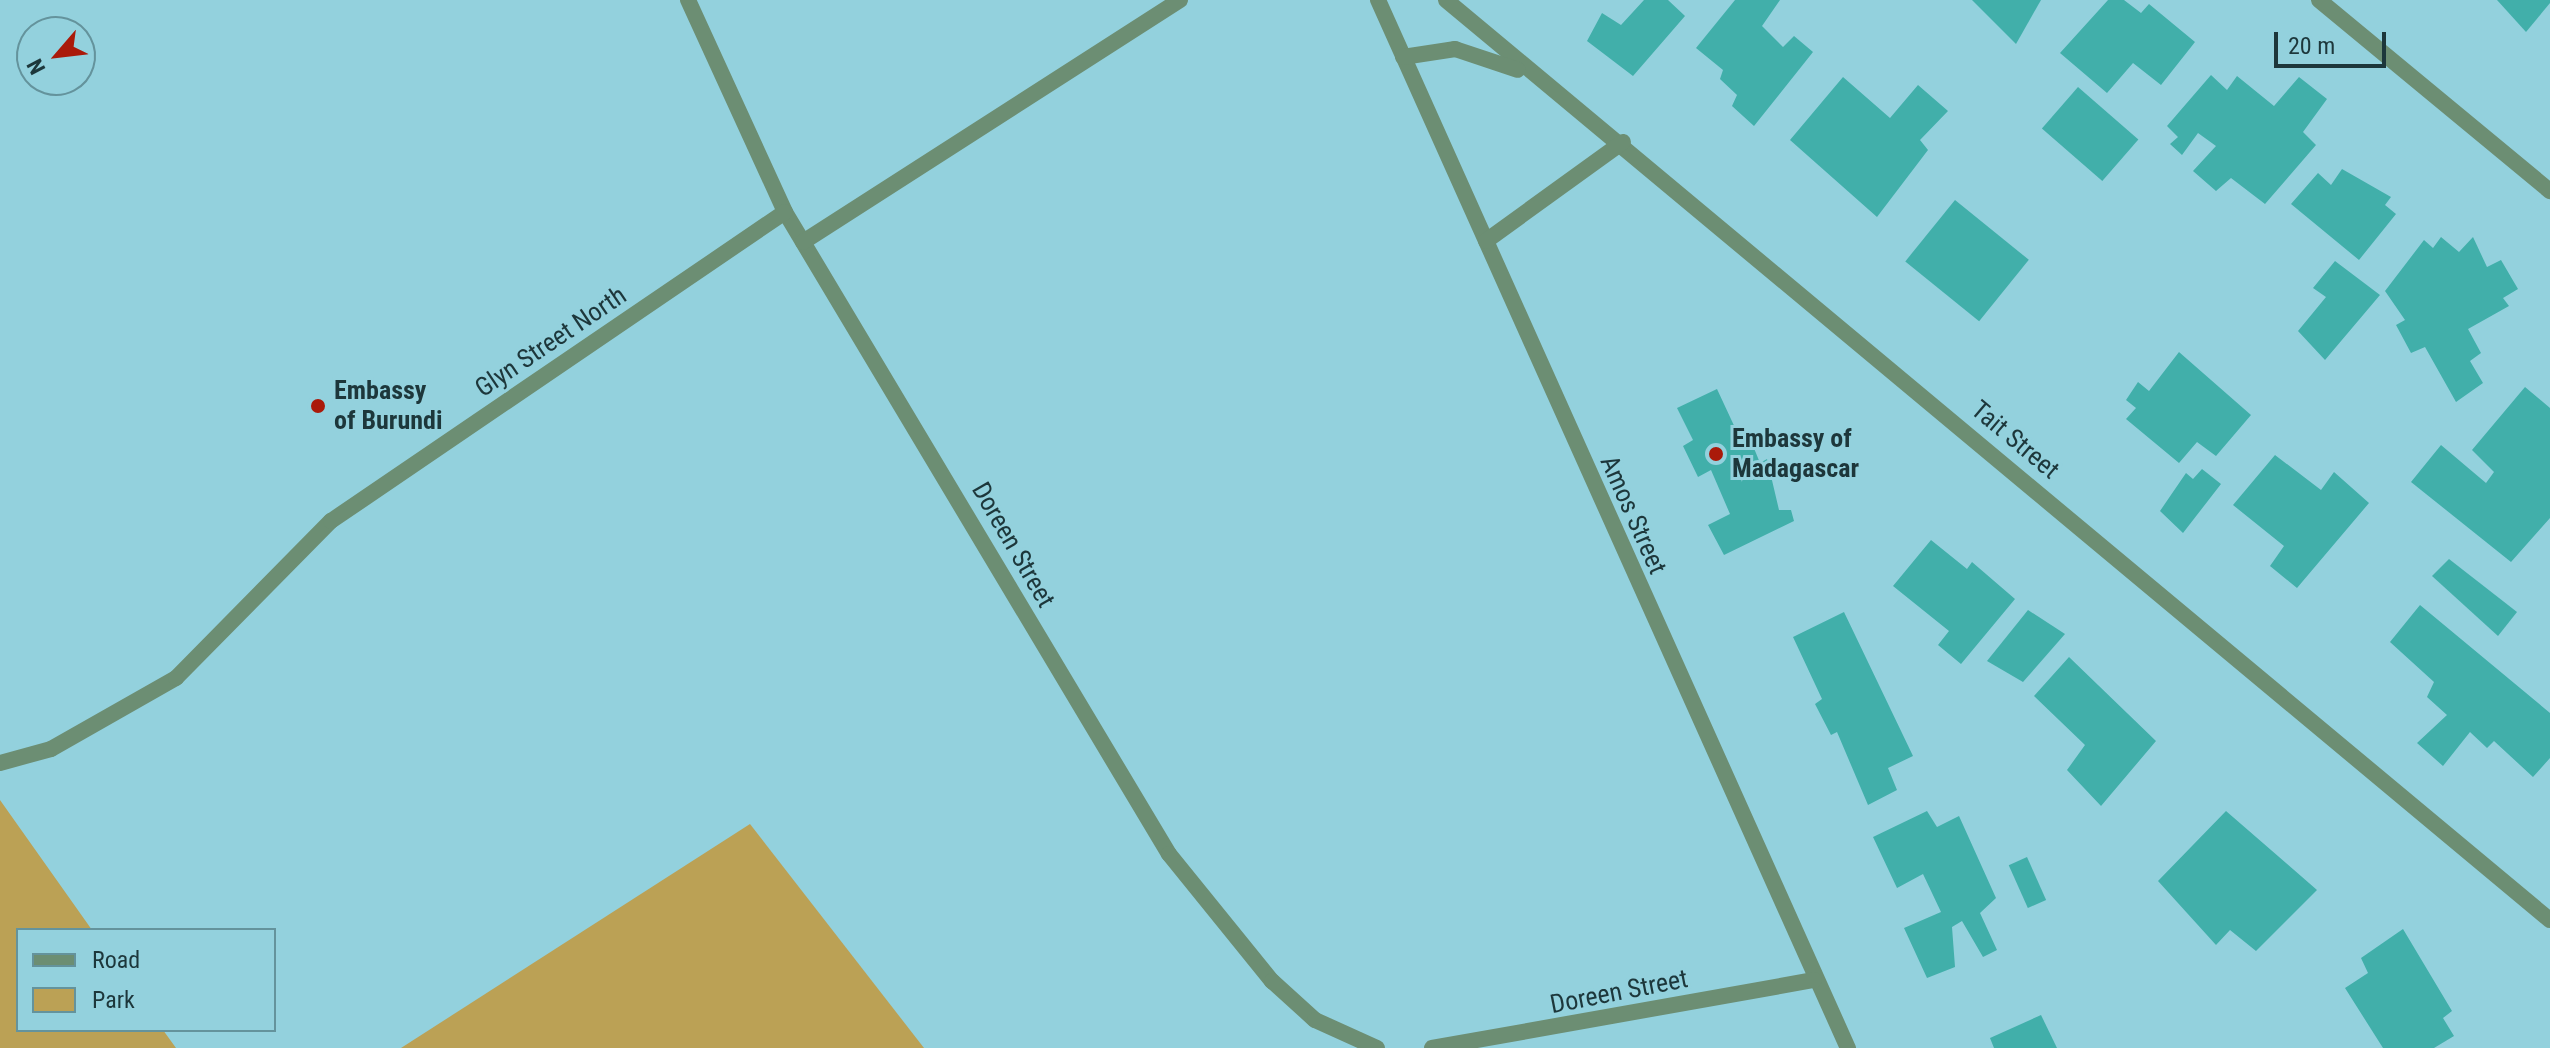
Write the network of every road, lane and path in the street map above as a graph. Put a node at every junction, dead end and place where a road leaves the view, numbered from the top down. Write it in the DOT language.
graph roads {
  1 [pos="688,0"];
  2 [pos="1180,0"];
  3 [pos="1378,0"];
  4 [pos="1446,0"];
  5 [pos="2319,0"];
  6 [pos="1403,57"];
  7 [pos="1547,87"];
  8 [pos="1623,142"];
  9 [pos="2550,191"];
  10 [pos="785,212"];
  11 [pos="1486,241"];
  12 [pos="803,242"];
  13 [pos="0,763"];
  14 [pos="2550,920"];
  15 [pos="1814,980"];
  16 [pos="1377,1048"];
  17 [pos="1432,1048"];
  18 [pos="1848,1048"];
  1 -- 10 [label="street, Doreen Street"];
  2 -- 12 [label="street"];
  3 -- 6 [label="street, Amos Street"];
  4 -- 7 [label="street, Tait Street"];
  5 -- 9 [label="street"];
  6 -- 7 [label="street"];
  6 -- 11 [label="street, Amos Street"];
  7 -- 8 [label="street, Tait Street"];
  8 -- 11 [label="street"];
  8 -- 14 [label="street, Tait Street"];
  10 -- 12 [label="street, Doreen Street"];
  10 -- 13 [label="street, Glyn Street North"];
  11 -- 15 [label="street, Amos Street"];
  12 -- 16 [label="street, Doreen Street"];
  15 -- 17 [label="street, Doreen Street"];
  15 -- 18 [label="street, Amos Street"];
}
